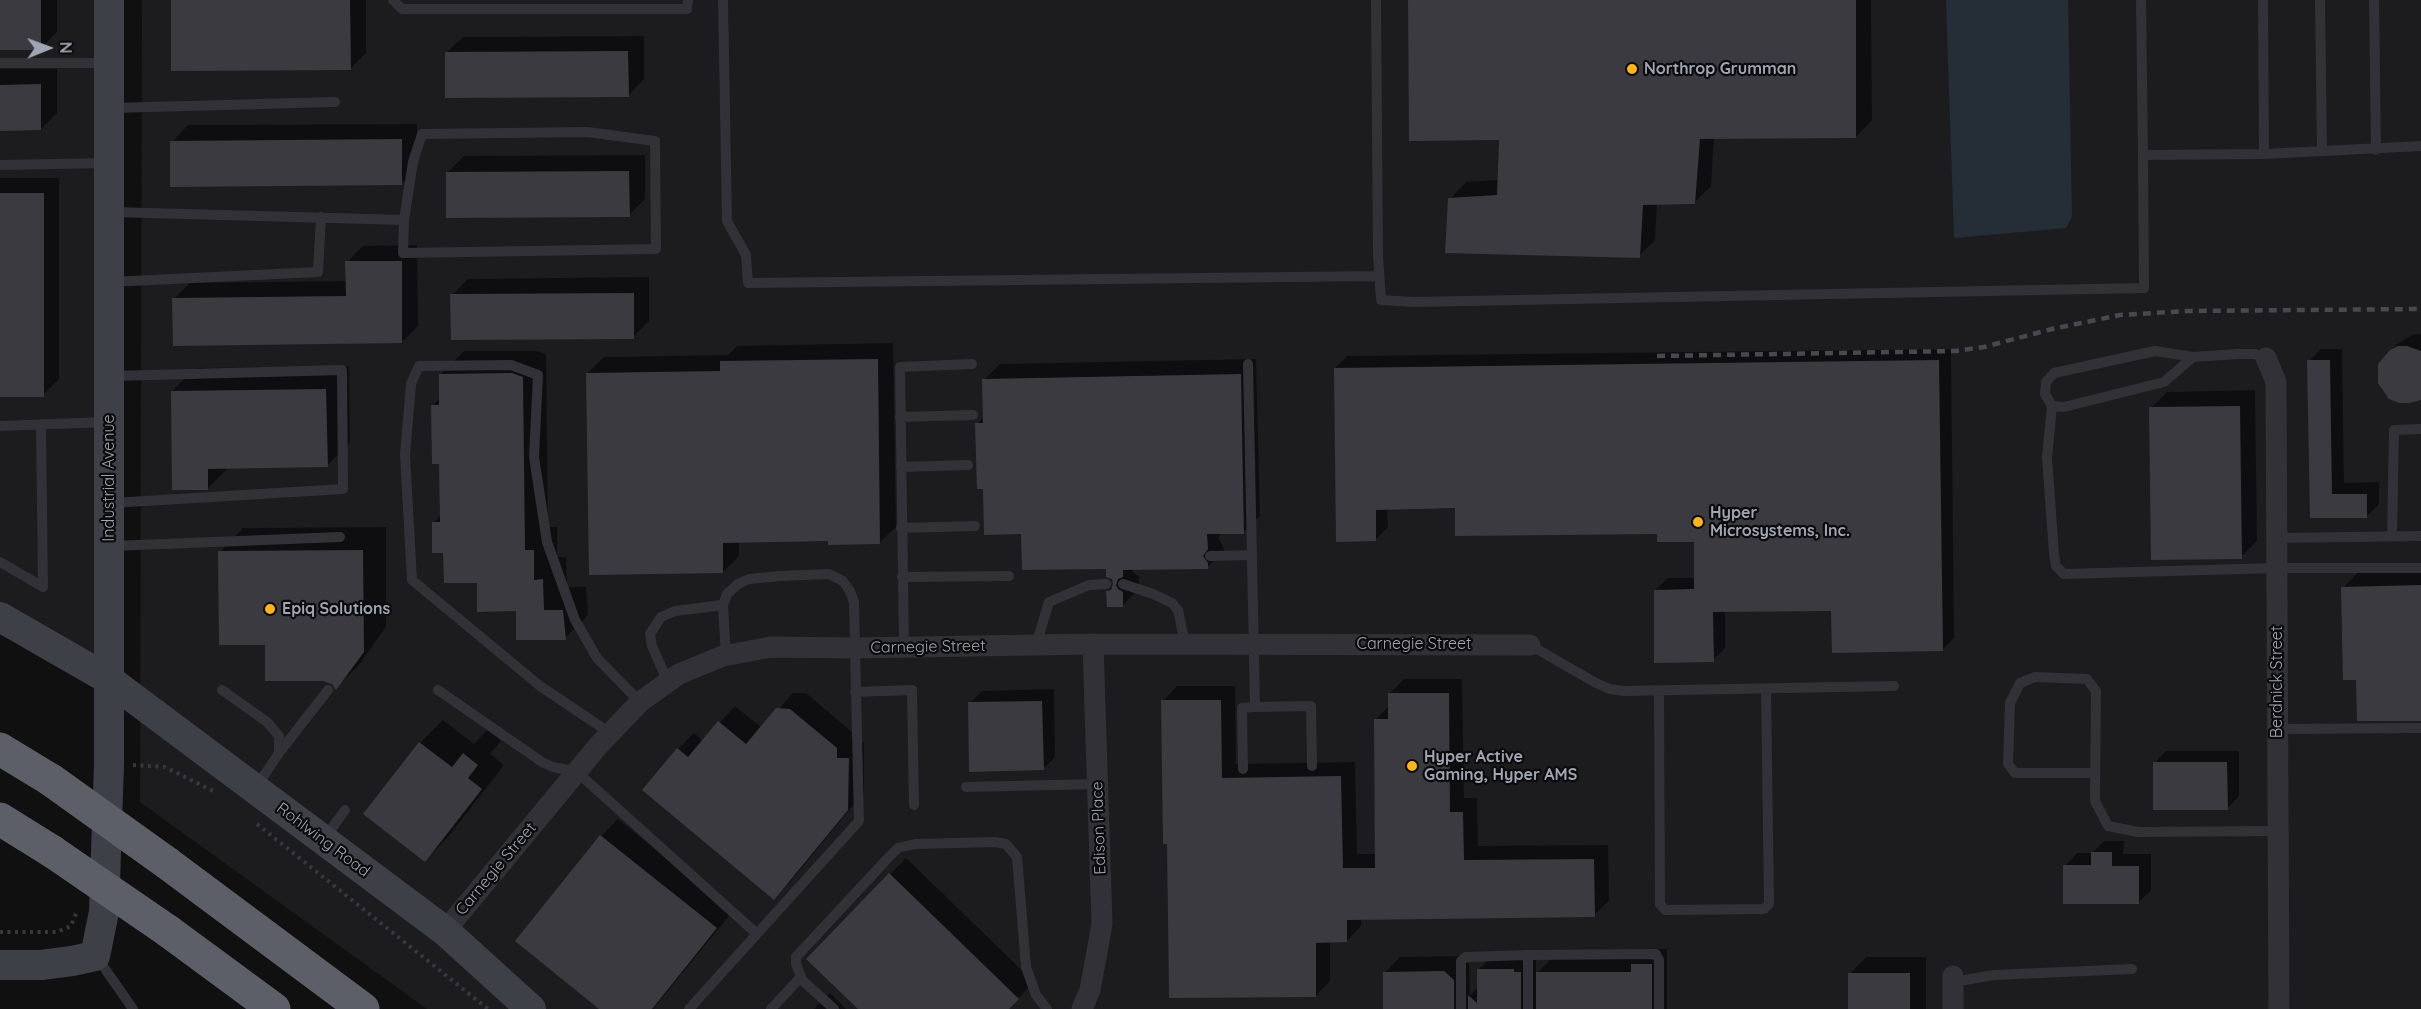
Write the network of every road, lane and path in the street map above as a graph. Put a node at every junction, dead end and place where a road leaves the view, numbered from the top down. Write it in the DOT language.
graph roads {
  1 [pos="109,0"];
  2 [pos="393,0"];
  3 [pos="688,0"];
  4 [pos="723,0"];
  5 [pos="1376,0"];
  6 [pos="2141,0"];
  7 [pos="2263,0"];
  8 [pos="2320,0"];
  9 [pos="2374,0"];
  10 [pos="0,63"];
  11 [pos="109,63"];
  12 [pos="335,102"];
  13 [pos="109,108"];
  14 [pos="2421,146"];
  15 [pos="2376,150"];
  16 [pos="2322,151"];
  17 [pos="2264,153"];
  18 [pos="2143,155"];
  19 [pos="109,163"];
  20 [pos="0,165"];
  21 [pos="109,211"];
  22 [pos="321,218"];
  23 [pos="404,220"];
  24 [pos="1379,276"];
  25 [pos="109,282"];
  26 [pos="2193,357"];
  27 [pos="2266,358"];
  28 [pos="972,364"];
  29 [pos="1248,364"];
  30 [pos="109,376"];
  31 [pos="2052,406"];
  32 [pos="973,416"];
  33 [pos="900,417"];
  34 [pos="108,422"];
  35 [pos="41,424"];
  36 [pos="0,426"];
  37 [pos="2421,429"];
  38 [pos="968,465"];
  39 [pos="901,467"];
  40 [pos="108,503"];
  41 [pos="975,526"];
  42 [pos="901,528"];
  43 [pos="2392,536"];
  44 [pos="2421,536"];
  45 [pos="340,537"];
  46 [pos="2277,538"];
  47 [pos="108,546"];
  48 [pos="1252,555"];
  49 [pos="1210,556"];
  50 [pos="0,562"];
  51 [pos="2277,568"];
  52 [pos="2421,568"];
  53 [pos="1009,576"];
  54 [pos="902,577"];
  55 [pos="1106,584"];
  56 [pos="1123,584"];
  57 [pos="723,605"];
  58 [pos="0,617"];
  59 [pos="1093,644"];
  60 [pos="1185,644"];
  61 [pos="1254,644"];
  62 [pos="1036,645"];
  63 [pos="1530,645"];
  64 [pos="856,648"];
  65 [pos="904,648"];
  66 [pos="726,656"];
  67 [pos="108,679"];
  68 [pos="668,682"];
  69 [pos="1894,686"];
  70 [pos="1767,689"];
  71 [pos="222,690"];
  72 [pos="328,690"];
  73 [pos="438,690"];
  74 [pos="1659,691"];
  75 [pos="855,692"];
  76 [pos="640,702"];
  77 [pos="1255,707"];
  78 [pos="2421,728"];
  79 [pos="2278,729"];
  80 [pos="610,734"];
  81 [pos="0,749"];
  82 [pos="279,753"];
  83 [pos="1312,766"];
  84 [pos="165,767"];
  85 [pos="1243,769"];
  86 [pos="577,772"];
  87 [pos="2095,773"];
  88 [pos="1098,784"];
  89 [pos="966,787"];
  90 [pos="255,789"];
  91 [pos="219,794"];
  92 [pos="914,805"];
  93 [pos="345,810"];
  94 [pos="0,819"];
  95 [pos="255,823"];
  96 [pos="2278,831"];
  97 [pos="323,840"];
  98 [pos="445,931"];
  99 [pos="756,933"];
  100 [pos="1528,955"];
  101 [pos="95,956"];
  102 [pos="0,965"];
  103 [pos="2132,969"];
  104 [pos="801,977"];
  105 [pos="1953,979"];
  106 [pos="1086,1008"];
  107 [pos="133,1009"];
  108 [pos="274,1009"];
  109 [pos="363,1009"];
  110 [pos="488,1009"];
  111 [pos="531,1009"];
  112 [pos="689,1009"];
  113 [pos="771,1009"];
  114 [pos="834,1009"];
  115 [pos="1047,1009"];
  116 [pos="1461,1009"];
  117 [pos="1528,1009"];
  118 [pos="1659,1009"];
  119 [pos="1953,1009"];
  120 [pos="2279,1009"];
  1 -- 11 [label="main road, Industrial Avenue"];
  2 -- 3 [label="lane"];
  4 -- 24 [label="lane"];
  5 -- 24 [label="lane"];
  6 -- 18 [label="lane"];
  7 -- 17 [label="lane"];
  8 -- 16 [label="lane"];
  9 -- 15 [label="lane"];
  10 -- 11 [label="lane"];
  11 -- 13 [label="main road, Industrial Avenue"];
  12 -- 13 [label="lane"];
  13 -- 19 [label="main road, Industrial Avenue"];
  14 -- 15 [label="lane"];
  15 -- 16 [label="lane"];
  16 -- 17 [label="lane"];
  17 -- 18 [label="lane"];
  18 -- 24 [label="lane"];
  19 -- 20 [label="lane"];
  19 -- 21 [label="main road, Industrial Avenue"];
  21 -- 22 [label="lane"];
  21 -- 25 [label="main road, Industrial Avenue"];
  22 -- 23 [label="lane"];
  22 -- 25 [label="lane"];
  23 -- 23 [label="lane"];
  25 -- 30 [label="main road, Industrial Avenue"];
  26 -- 27 [label="lane"];
  26 -- 31 [label="lane"];
  26 -- 31 [label="lane"];
  27 -- 46 [label="street, Berdnick Street"];
  28 -- 33 [label="lane"];
  29 -- 48 [label="lane"];
  30 -- 34 [label="main road, Industrial Avenue"];
  30 -- 40 [label="lane"];
  31 -- 51 [label="lane"];
  32 -- 33 [label="lane"];
  33 -- 39 [label="lane"];
  34 -- 35 [label="lane"];
  34 -- 40 [label="main road, Industrial Avenue"];
  35 -- 36 [label="lane"];
  35 -- 50 [label="lane"];
  37 -- 43 [label="lane"];
  38 -- 39 [label="lane"];
  39 -- 42 [label="lane"];
  40 -- 47 [label="main road, Industrial Avenue"];
  41 -- 42 [label="lane"];
  42 -- 54 [label="lane"];
  43 -- 44 [label="lane"];
  43 -- 46 [label="lane"];
  45 -- 47 [label="lane"];
  46 -- 51 [label="street, Berdnick Street"];
  47 -- 67 [label="main road, Industrial Avenue"];
  48 -- 49 [label="lane"];
  48 -- 61 [label="lane"];
  51 -- 52 [label="lane"];
  51 -- 79 [label="street, Berdnick Street"];
  53 -- 54 [label="lane"];
  54 -- 65 [label="lane"];
  55 -- 62 [label="lane"];
  56 -- 60 [label="lane"];
  57 -- 64 [label="lane"];
  57 -- 66 [label="lane"];
  57 -- 68 [label="lane"];
  58 -- 67 [label="main road, Rohlwing Road"];
  59 -- 60 [label="street, Carnegie Street"];
  59 -- 62 [label="street, Carnegie Street"];
  59 -- 88 [label="street, Edison Place"];
  60 -- 61 [label="street, Carnegie Street"];
  61 -- 63 [label="street, Carnegie Street"];
  61 -- 77 [label="lane"];
  62 -- 65 [label="street, Carnegie Street"];
  63 -- 74 [label="lane"];
  64 -- 65 [label="street, Carnegie Street"];
  64 -- 66 [label="street, Carnegie Street"];
  64 -- 75 [label="lane"];
  66 -- 68 [label="street, Carnegie Street"];
  67 -- 90 [label="main road, Rohlwing Road"];
  67 -- 101 [label="main road, Industrial Avenue"];
  68 -- 76 [label="street, Carnegie Street"];
  69 -- 70 [label="lane"];
  70 -- 74 [label="lane"];
  70 -- 74 [label="lane"];
  71 -- 82 [label="lane"];
  72 -- 82 [label="lane"];
  73 -- 86 [label="lane"];
  75 -- 92 [label="lane"];
  75 -- 99 [label="lane"];
  76 -- 80 [label="street, Carnegie Street"];
  76 -- 80 [label="lane"];
  77 -- 83 [label="lane"];
  77 -- 85 [label="lane"];
  78 -- 79 [label="lane"];
  79 -- 96 [label="street, Berdnick Street"];
  80 -- 86 [label="street, Carnegie Street"];
  81 -- 109 [label="highway, bridge"];
  82 -- 90 [label="lane"];
  84 -- 91 [label="path"];
  86 -- 98 [label="street, Carnegie Street"];
  86 -- 99 [label="lane"];
  87 -- 87 [label="lane"];
  87 -- 96 [label="lane"];
  88 -- 89 [label="lane"];
  88 -- 106 [label="street, Edison Place"];
  90 -- 97 [label="main road, Rohlwing Road"];
  93 -- 97 [label="lane"];
  94 -- 108 [label="highway, bridge"];
  95 -- 110 [label="path"];
  96 -- 120 [label="street, Berdnick Street"];
  97 -- 98 [label="main road, Rohlwing Road"];
  98 -- 111 [label="main road, Rohlwing Road"];
  99 -- 112 [label="lane"];
  100 -- 116 [label="lane"];
  100 -- 117 [label="lane"];
  100 -- 118 [label="lane"];
  101 -- 102 [label="main road"];
  101 -- 107 [label="lane"];
  103 -- 105 [label="lane"];
  104 -- 113 [label="lane"];
  104 -- 114 [label="lane"];
  104 -- 115 [label="lane"];
  105 -- 119 [label="street"];
}
